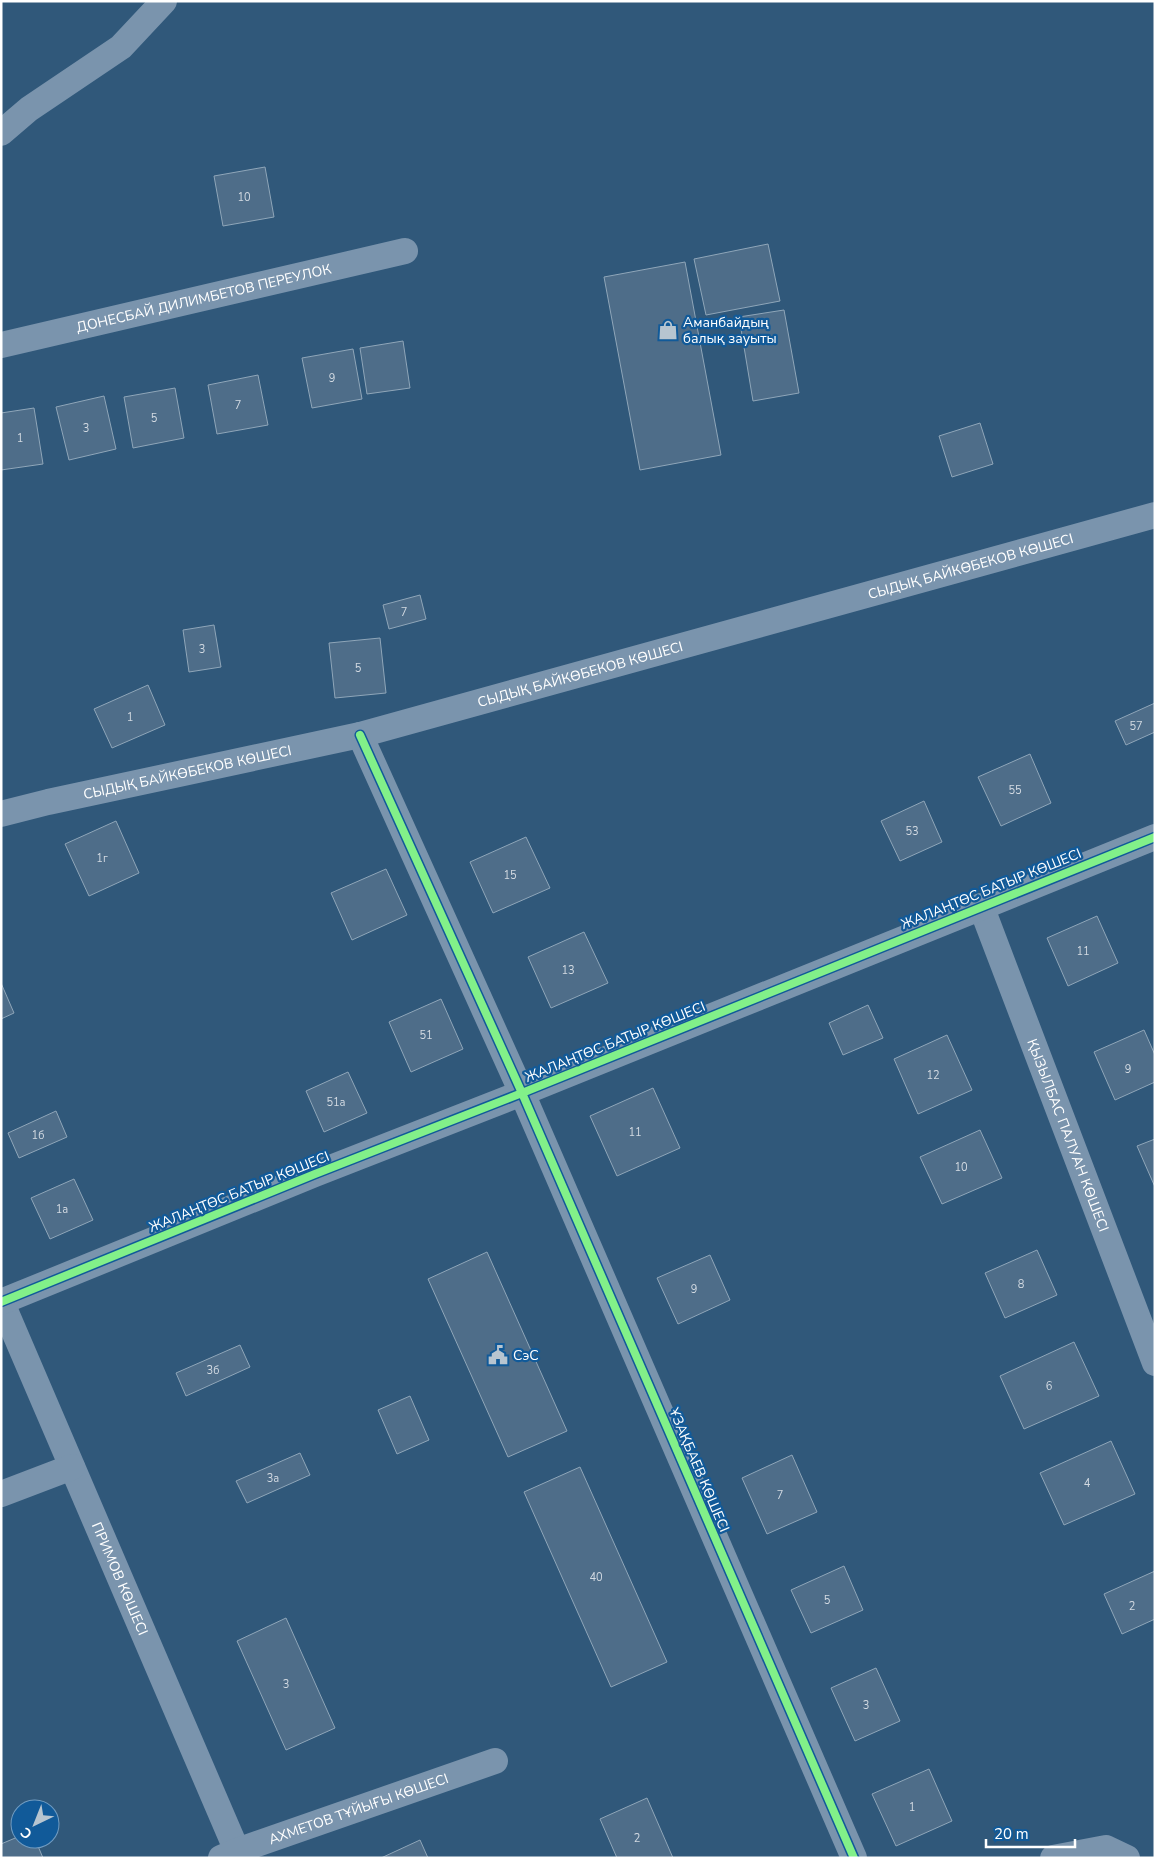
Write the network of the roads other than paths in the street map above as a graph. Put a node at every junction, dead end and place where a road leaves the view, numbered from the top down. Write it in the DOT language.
graph roads {
  1 [pos="164,1"];
  2 [pos="1,132"];
  3 [pos="406,251"];
  4 [pos="1,345"];
  5 [pos="1155,515"];
  6 [pos="360,736"];
  7 [pos="1,814"];
  8 [pos="1155,837"];
  9 [pos="981,906"];
  10 [pos="522,1093"];
  11 [pos="1,1302"];
  12 [pos="1155,1363"];
  13 [pos="72,1467"];
  14 [pos="1,1494"];
  15 [pos="495,1761"];
  16 [pos="233,1855"];
  17 [pos="854,1857"];
  18 [pos="1053,1858"];
  19 [pos="1127,1858"];
  1 -- 2 [label="street"];
  3 -- 4 [label="street, ДОНЕСБАЙ ДИЛИМБЕТОВ ПЕРЕУЛОК"];
  5 -- 6 [label="street, СЫДЫҚ БАЙКӨБЕКОВ КӨШЕСІ"];
  6 -- 7 [label="street, СЫДЫҚ БАЙКӨБЕКОВ КӨШЕСІ"];
  6 -- 10 [label="street, ҰЗАҚБАЕВ КӨШЕСІ"];
  8 -- 9 [label="street, ЖАЛАҢТӨС БАТЫР КӨШЕСІ"];
  9 -- 10 [label="street, ЖАЛАҢТӨС БАТЫР КӨШЕСІ"];
  9 -- 12 [label="street, ҚЫЗЫЛБАС ПАЛУАН КӨШЕСІ"];
  10 -- 11 [label="street, ЖАЛАҢТӨС БАТЫР КӨШЕСІ"];
  10 -- 17 [label="street, ҰЗАҚБАЕВ КӨШЕСІ"];
  11 -- 13 [label="street, ПРИМОВ КӨШЕСІ"];
  13 -- 14 [label="street"];
  13 -- 16 [label="street, ПРИМОВ КӨШЕСІ"];
  15 -- 16 [label="street, АХМЕТОВ ТҰЙЫҒЫ КӨШЕСІ"];
  18 -- 19 [label="street"];
}
